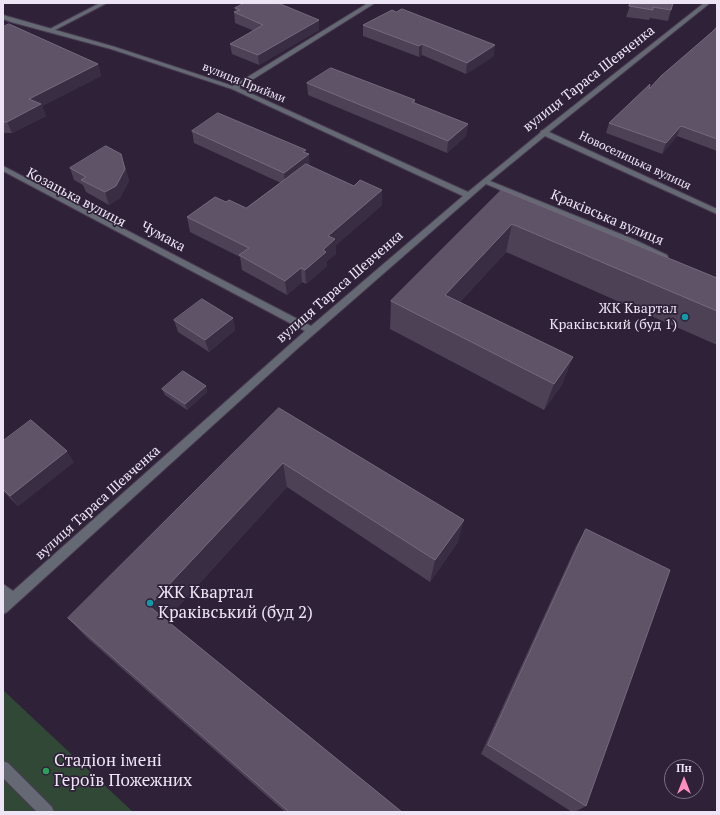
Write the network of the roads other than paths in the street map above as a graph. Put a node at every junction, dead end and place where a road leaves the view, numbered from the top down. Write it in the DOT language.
graph roads {
  1 [pos="104,3"];
  2 [pos="372,3"];
  3 [pos="707,3"];
  4 [pos="3,17"];
  5 [pos="49,31"];
  6 [pos="234,88"];
  7 [pos="543,132"];
  8 [pos="3,168"];
  9 [pos="3,174"];
  10 [pos="485,181"];
  11 [pos="468,195"];
  12 [pos="717,212"];
  13 [pos="670,260"];
  14 [pos="309,332"];
  15 [pos="3,590"];
  16 [pos="13,599"];
  17 [pos="3,608"];
  18 [pos="3,768"];
  19 [pos="47,812"];
  1 -- 5 [label="street"];
  2 -- 6 [label="street"];
  3 -- 7 [label="street, вулиця Тараса Шевченка"];
  4 -- 5 [label="street, вулиця Прийми"];
  5 -- 6 [label="street, вулиця Прийми"];
  6 -- 11 [label="street, вулиця Прийми"];
  7 -- 10 [label="street, вулиця Тараса Шевченка"];
  7 -- 12 [label="street, Новоселицька вулиця"];
  8 -- 14 [label="street, Чумака"];
  9 -- 14 [label="street, Козацька вулиця"];
  10 -- 11 [label="street, вулиця Тараса Шевченка"];
  10 -- 13 [label="street, Краківська вулиця"];
  11 -- 14 [label="street, вулиця Тараса Шевченка"];
  14 -- 16 [label="street, вулиця Тараса Шевченка"];
  15 -- 16 [label="street"];
  16 -- 17 [label="street, вулиця Тараса Шевченка"];
  18 -- 19 [label="street"];
}
